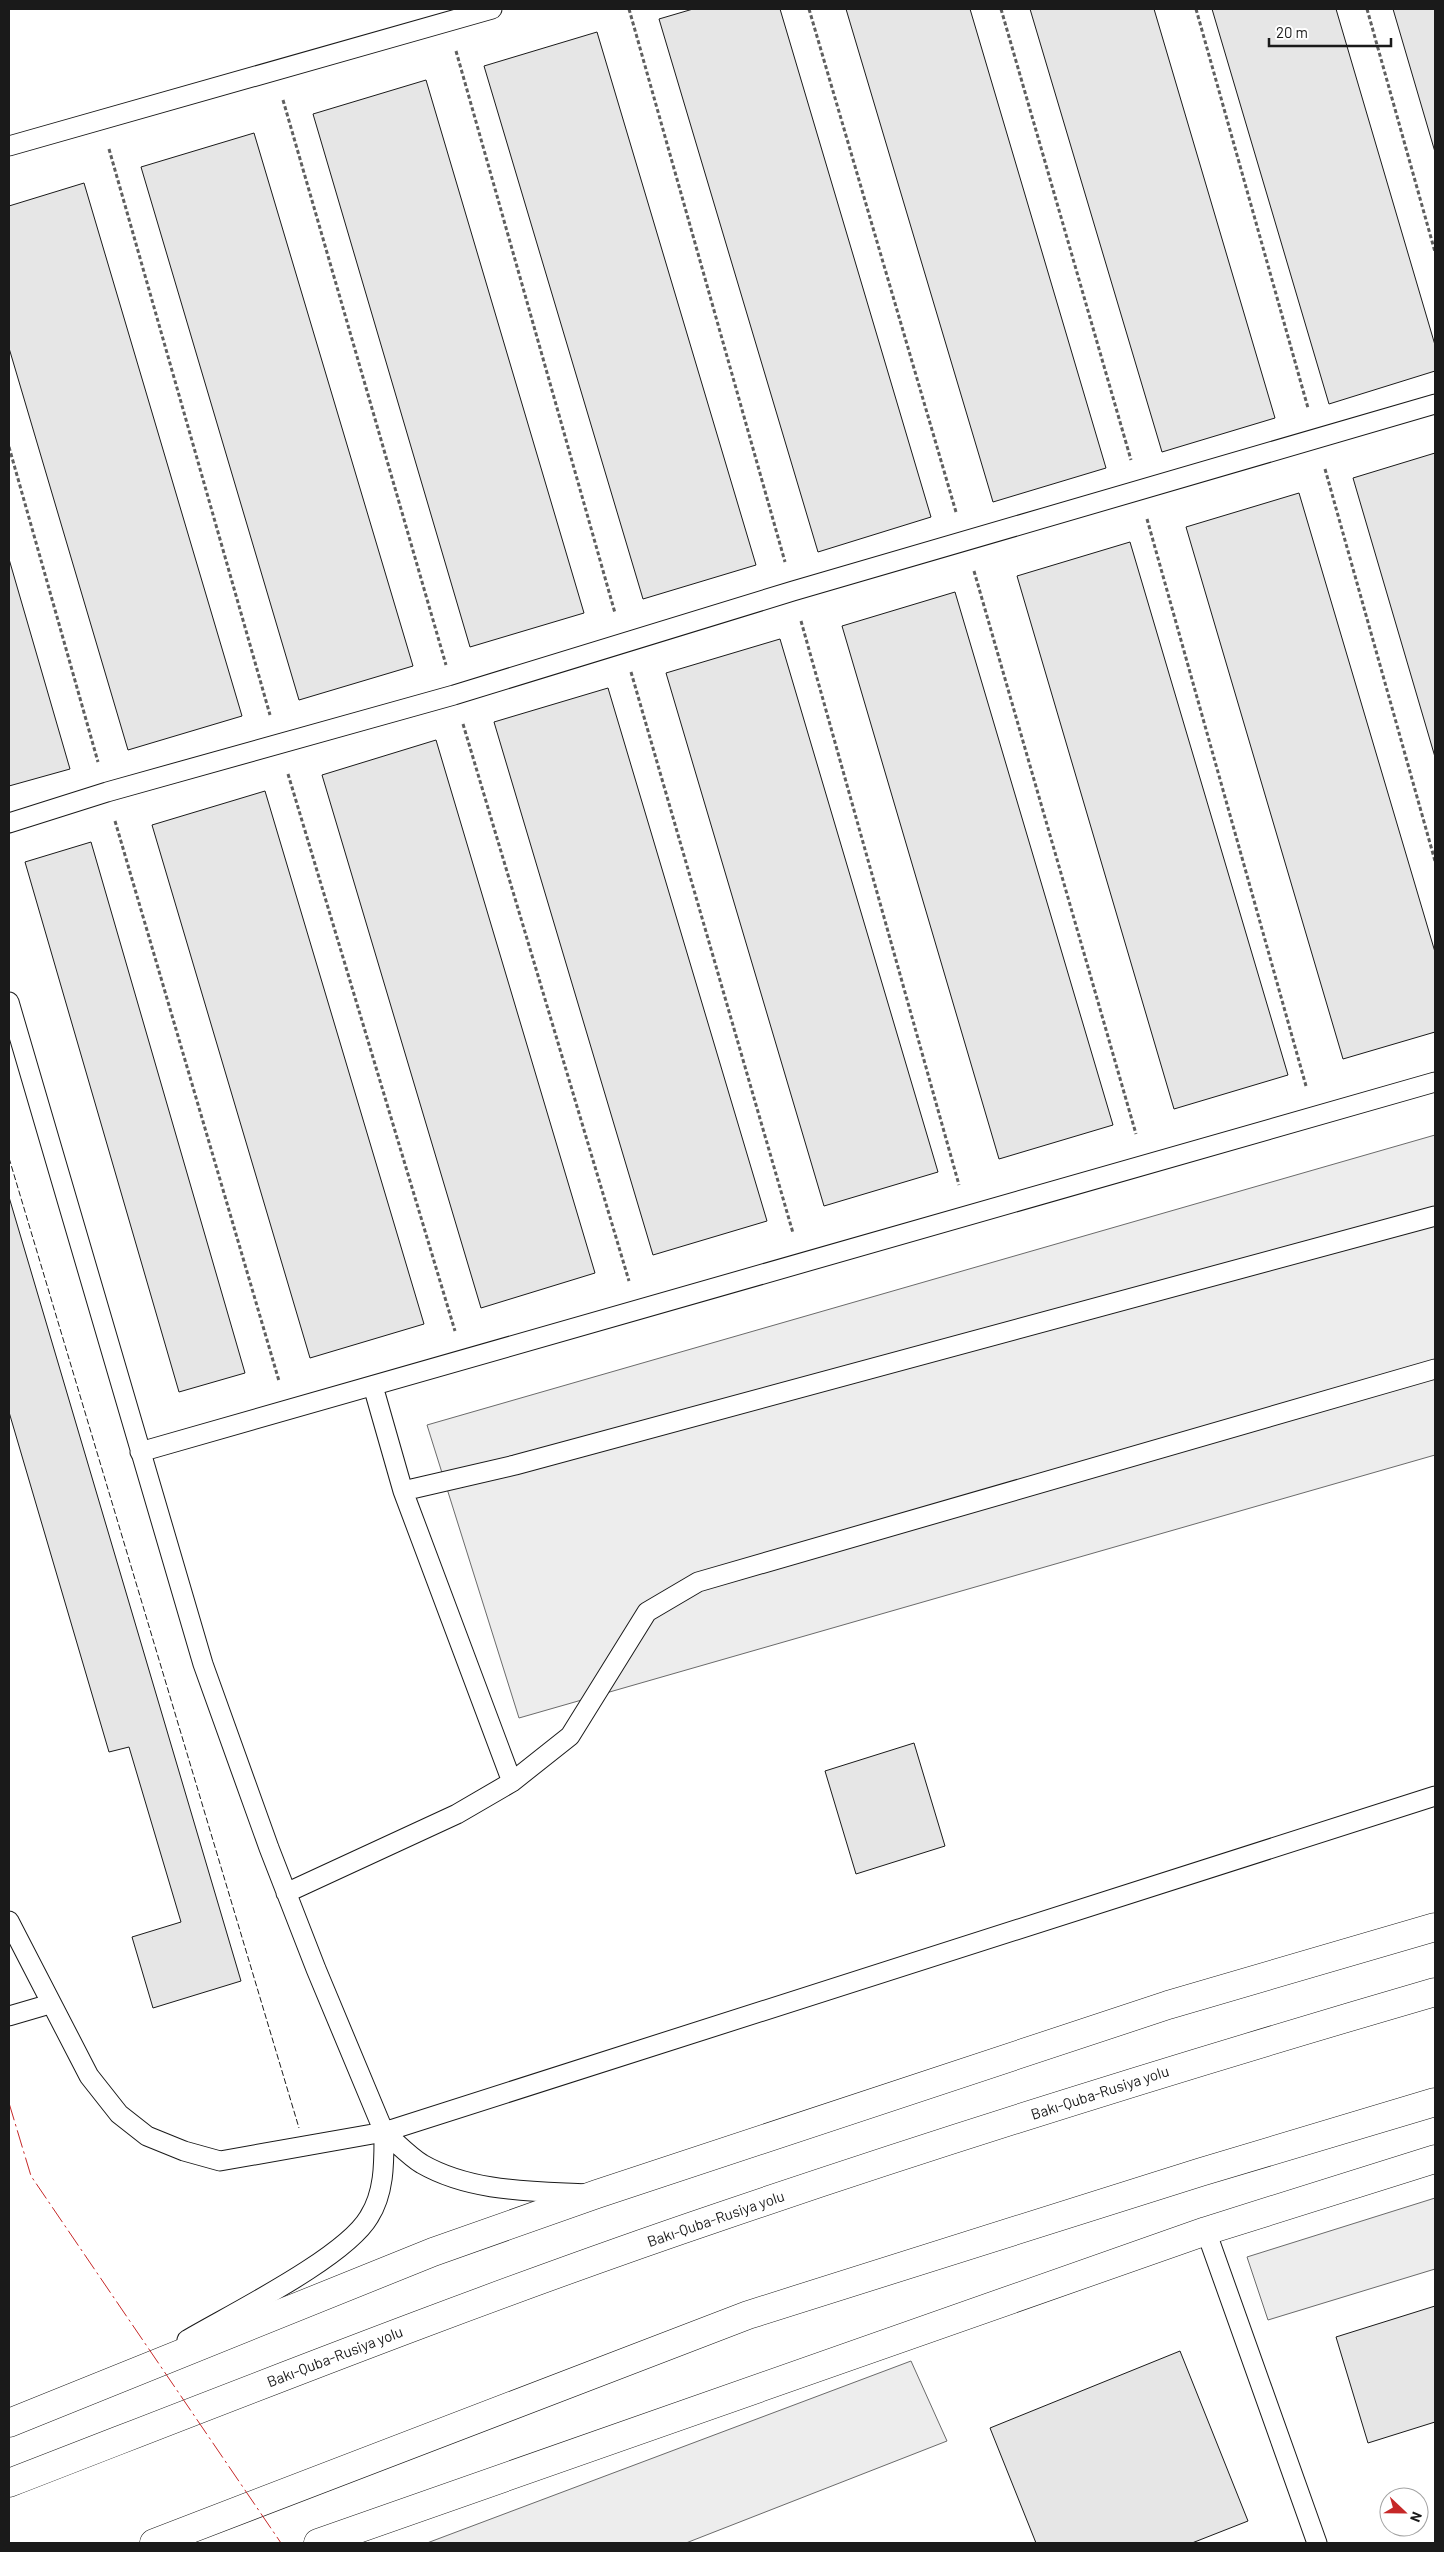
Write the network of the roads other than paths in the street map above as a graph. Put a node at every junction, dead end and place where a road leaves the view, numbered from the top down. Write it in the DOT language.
graph roads {
  1 [pos="492,9"];
  2 [pos="9,146"];
  3 [pos="1435,404"];
  4 [pos="9,823"];
  5 [pos="9,1002"];
  6 [pos="1435,1082"];
  7 [pos="1435,1216"];
  8 [pos="1435,1369"];
  9 [pos="373,1386"];
  10 [pos="140,1452"];
  11 [pos="403,1491"];
  12 [pos="512,1782"];
  13 [pos="1435,1796"];
  14 [pos="286,1892"];
  15 [pos="9,1921"];
  16 [pos="1435,1926"];
  17 [pos="1435,1992"];
  18 [pos="50,2004"];
  19 [pos="9,2016"];
  20 [pos="1435,2102"];
  21 [pos="384,2132"];
  22 [pos="1435,2159"];
  23 [pos="597,2194"];
  24 [pos="1206,2231"];
  25 [pos="133,2372"];
  26 [pos="9,2423"];
  27 [pos="9,2483"];
  28 [pos="154,2543"];
  29 [pos="318,2543"];
  30 [pos="1317,2543"];
  1 -- 2 [label="lane"];
  3 -- 4 [label="lane"];
  5 -- 10 [label="lane"];
  6 -- 9 [label="lane"];
  7 -- 11 [label="lane"];
  8 -- 12 [label="lane"];
  9 -- 10 [label="lane"];
  9 -- 11 [label="lane"];
  10 -- 14 [label="lane"];
  11 -- 12 [label="lane"];
  12 -- 14 [label="lane"];
  13 -- 21 [label="lane"];
  14 -- 21 [label="lane"];
  15 -- 18 [label="lane"];
  16 -- 23 [label="highway"];
  17 -- 27 [label="highway, Bakı-Quba-Rusiya yolu"];
  18 -- 19 [label="lane"];
  18 -- 21 [label="lane"];
  20 -- 28 [label="highway"];
  21 -- 23 [label="lane"];
  21 -- 25 [label="lane"];
  22 -- 24 [label="highway"];
  23 -- 25 [label="highway"];
  24 -- 29 [label="highway"];
  24 -- 30 [label="lane"];
  25 -- 26 [label="highway"];
}
